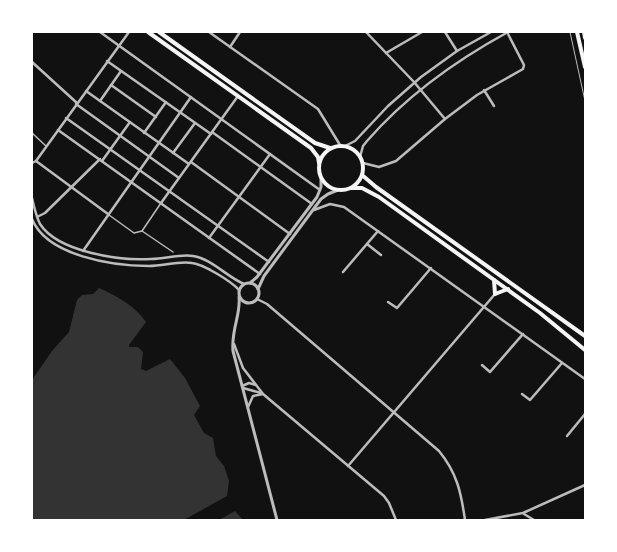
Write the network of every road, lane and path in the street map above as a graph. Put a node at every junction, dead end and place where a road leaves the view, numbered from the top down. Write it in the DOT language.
graph roads {
  1 [pos="100,32"];
  2 [pos="129,32"];
  3 [pos="148,32"];
  4 [pos="159,32"];
  5 [pos="209,32"];
  6 [pos="240,32"];
  7 [pos="366,32"];
  8 [pos="422,32"];
  9 [pos="445,32"];
  10 [pos="491,32"];
  11 [pos="508,32"];
  12 [pos="570,32"];
  13 [pos="577,32"];
  14 [pos="584,32"];
  15 [pos="585,38"];
  16 [pos="118,45"];
  17 [pos="230,47"];
  18 [pos="457,51"];
  19 [pos="386,53"];
  20 [pos="107,60"];
  21 [pos="33,64"];
  22 [pos="585,67"];
  23 [pos="121,70"];
  24 [pos="414,82"];
  25 [pos="111,85"];
  26 [pos="420,89"];
  27 [pos="484,90"];
  28 [pos="86,91"];
  29 [pos="238,96"];
  30 [pos="191,98"];
  31 [pos="100,101"];
  32 [pos="585,101"];
  33 [pos="166,102"];
  34 [pos="76,104"];
  35 [pos="494,106"];
  36 [pos="180,113"];
  37 [pos="156,117"];
  38 [pos="66,118"];
  39 [pos="221,119"];
  40 [pos="445,119"];
  41 [pos="130,122"];
  42 [pos="195,123"];
  43 [pos="58,130"];
  44 [pos="32,133"];
  45 [pos="144,133"];
  46 [pos="211,133"];
  47 [pos="120,136"];
  48 [pos="159,143"];
  49 [pos="340,145"];
  50 [pos="46,146"];
  51 [pos="346,146"];
  52 [pos="330,148"];
  53 [pos="110,149"];
  54 [pos="173,153"];
  55 [pos="270,154"];
  56 [pos="149,157"];
  57 [pos="360,157"];
  58 [pos="101,160"];
  59 [pos="36,161"];
  60 [pos="32,163"];
  61 [pos="190,163"];
  62 [pos="319,163"];
  63 [pos="363,163"];
  64 [pos="261,167"];
  65 [pos="140,170"];
  66 [pos="362,175"];
  67 [pos="321,177"];
  68 [pos="179,178"];
  69 [pos="131,182"];
  70 [pos="71,187"];
  71 [pos="351,188"];
  72 [pos="320,190"];
  73 [pos="338,190"];
  74 [pos="170,191"];
  75 [pos="240,197"];
  76 [pos="32,198"];
  77 [pos="161,203"];
  78 [pos="312,204"];
  79 [pos="313,210"];
  80 [pos="108,214"];
  81 [pos="37,217"];
  82 [pos="32,219"];
  83 [pos="219,226"];
  84 [pos="142,231"];
  85 [pos="378,231"];
  86 [pos="290,234"];
  87 [pos="209,238"];
  88 [pos="367,244"];
  89 [pos="83,251"];
  90 [pos="173,252"];
  91 [pos="381,255"];
  92 [pos="269,262"];
  93 [pos="431,268"];
  94 [pos="343,272"];
  95 [pos="260,274"];
  96 [pos="494,279"];
  97 [pos="250,283"];
  98 [pos="244,284"];
  99 [pos="258,289"];
  100 [pos="508,289"];
  101 [pos="239,290"];
  102 [pos="495,294"];
  103 [pos="239,297"];
  104 [pos="257,299"];
  105 [pos="388,302"];
  106 [pos="249,303"];
  107 [pos="484,306"];
  108 [pos="238,312"];
  109 [pos="523,334"];
  110 [pos="585,336"];
  111 [pos="232,340"];
  112 [pos="585,350"];
  113 [pos="562,362"];
  114 [pos="482,365"];
  115 [pos="585,379"];
  116 [pos="256,386"];
  117 [pos="242,387"];
  118 [pos="263,394"];
  119 [pos="522,394"];
  120 [pos="247,408"];
  121 [pos="394,412"];
  122 [pos="585,414"];
  123 [pos="567,436"];
  124 [pos="348,466"];
  125 [pos="585,485"];
  126 [pos="523,513"];
  127 [pos="277,520"];
  128 [pos="396,520"];
  129 [pos="465,520"];
  130 [pos="485,520"];
  131 [pos="534,520"];
  1 -- 16 [label="street"];
  2 -- 16 [label="street"];
  3 -- 29 [label="highway"];
  4 -- 52 [label="highway"];
  5 -- 17 [label="street"];
  6 -- 17 [label="street"];
  7 -- 19 [label="street"];
  8 -- 19 [label="street"];
  9 -- 18 [label="street"];
  10 -- 18 [label="street"];
  11 -- 26 [label="street"];
  11 -- 27 [label="street"];
  12 -- 32 [label="lane"];
  13 -- 22 [label="highway"];
  14 -- 15 [label="highway"];
  16 -- 20 [label="street"];
  16 -- 30 [label="street"];
  17 -- 49 [label="street"];
  18 -- 24 [label="street"];
  19 -- 24 [label="street"];
  20 -- 23 [label="street"];
  20 -- 28 [label="street"];
  21 -- 34 [label="street"];
  23 -- 25 [label="street"];
  23 -- 33 [label="street"];
  24 -- 26 [label="street"];
  24 -- 51 [label="street"];
  25 -- 31 [label="street"];
  25 -- 37 [label="street"];
  26 -- 40 [label="street"];
  26 -- 57 [label="street"];
  27 -- 35 [label="street"];
  27 -- 40 [label="street"];
  28 -- 31 [label="street"];
  28 -- 34 [label="street"];
  29 -- 39 [label="street"];
  29 -- 62 [label="highway"];
  30 -- 36 [label="street"];
  30 -- 39 [label="street"];
  31 -- 41 [label="street"];
  33 -- 36 [label="street"];
  33 -- 37 [label="street"];
  34 -- 38 [label="street"];
  34 -- 47 [label="street"];
  36 -- 42 [label="street"];
  36 -- 48 [label="street"];
  37 -- 45 [label="street"];
  38 -- 43 [label="street"];
  38 -- 53 [label="street"];
  39 -- 46 [label="street"];
  39 -- 55 [label="street"];
  40 -- 63 [label="street"];
  41 -- 45 [label="street"];
  41 -- 47 [label="street"];
  42 -- 46 [label="street"];
  42 -- 54 [label="street"];
  43 -- 50 [label="street"];
  43 -- 58 [label="street"];
  44 -- 50 [label="street"];
  45 -- 48 [label="street"];
  46 -- 61 [label="street"];
  46 -- 64 [label="street"];
  47 -- 53 [label="street"];
  47 -- 56 [label="street"];
  48 -- 54 [label="street"];
  48 -- 56 [label="street"];
  49 -- 51 [label="highway"];
  49 -- 52 [label="highway"];
  50 -- 59 [label="street"];
  51 -- 57 [label="highway"];
  52 -- 62 [label="highway"];
  53 -- 58 [label="street"];
  53 -- 65 [label="street"];
  54 -- 61 [label="street"];
  55 -- 64 [label="street"];
  55 -- 72 [label="street"];
  56 -- 65 [label="street"];
  56 -- 68 [label="street"];
  57 -- 63 [label="highway"];
  58 -- 69 [label="street"];
  58 -- 70 [label="street"];
  59 -- 60 [label="street"];
  59 -- 70 [label="street"];
  61 -- 68 [label="street"];
  61 -- 75 [label="street"];
  62 -- 67 [label="highway"];
  63 -- 66 [label="highway"];
  64 -- 75 [label="street"];
  64 -- 78 [label="street"];
  65 -- 69 [label="street"];
  65 -- 74 [label="street"];
  66 -- 71 [label="highway"];
  66 -- 110 [label="highway"];
  67 -- 72 [label="street"];
  67 -- 73 [label="highway"];
  68 -- 74 [label="street"];
  69 -- 77 [label="street"];
  69 -- 80 [label="street"];
  70 -- 80 [label="street"];
  70 -- 81 [label="street"];
  71 -- 73 [label="highway"];
  71 -- 96 [label="highway"];
  72 -- 78 [label="street"];
  73 -- 79 [label="street"];
  74 -- 77 [label="street"];
  74 -- 83 [label="street"];
  75 -- 83 [label="street"];
  75 -- 86 [label="street"];
  76 -- 81 [label="street"];
  77 -- 84 [label="street"];
  77 -- 87 [label="street"];
  78 -- 86 [label="street"];
  79 -- 85 [label="street"];
  79 -- 99 [label="street"];
  80 -- 84 [label="street"];
  80 -- 89 [label="street"];
  81 -- 89 [label="street"];
  82 -- 101 [label="street"];
  83 -- 87 [label="street"];
  83 -- 92 [label="street"];
  84 -- 90 [label="street"];
  85 -- 88 [label="street"];
  85 -- 93 [label="street"];
  86 -- 92 [label="street"];
  87 -- 95 [label="street"];
  88 -- 91 [label="street"];
  88 -- 94 [label="street"];
  89 -- 98 [label="street"];
  92 -- 95 [label="street"];
  93 -- 105 [label="street"];
  93 -- 107 [label="street"];
  95 -- 97 [label="street"];
  96 -- 100 [label="highway"];
  96 -- 102 [label="highway"];
  97 -- 98 [label="street"];
  97 -- 99 [label="street"];
  98 -- 101 [label="street"];
  99 -- 104 [label="street"];
  100 -- 102 [label="highway"];
  100 -- 112 [label="highway"];
  101 -- 103 [label="street"];
  102 -- 107 [label="street"];
  103 -- 106 [label="street"];
  103 -- 108 [label="street"];
  104 -- 106 [label="street"];
  104 -- 121 [label="street"];
  106 -- 108 [label="street"];
  107 -- 109 [label="street"];
  107 -- 121 [label="street"];
  108 -- 111 [label="street"];
  109 -- 113 [label="street"];
  109 -- 114 [label="street"];
  111 -- 116 [label="street"];
  111 -- 117 [label="street"];
  113 -- 115 [label="street"];
  113 -- 119 [label="street"];
  116 -- 117 [label="street"];
  116 -- 118 [label="street"];
  117 -- 118 [label="street"];
  117 -- 120 [label="street"];
  118 -- 120 [label="street"];
  118 -- 124 [label="street"];
  120 -- 127 [label="street"];
  121 -- 124 [label="street"];
  121 -- 129 [label="street"];
  122 -- 123 [label="street"];
  124 -- 128 [label="street"];
  125 -- 126 [label="street"];
  126 -- 130 [label="street"];
  126 -- 131 [label="street"];
}
